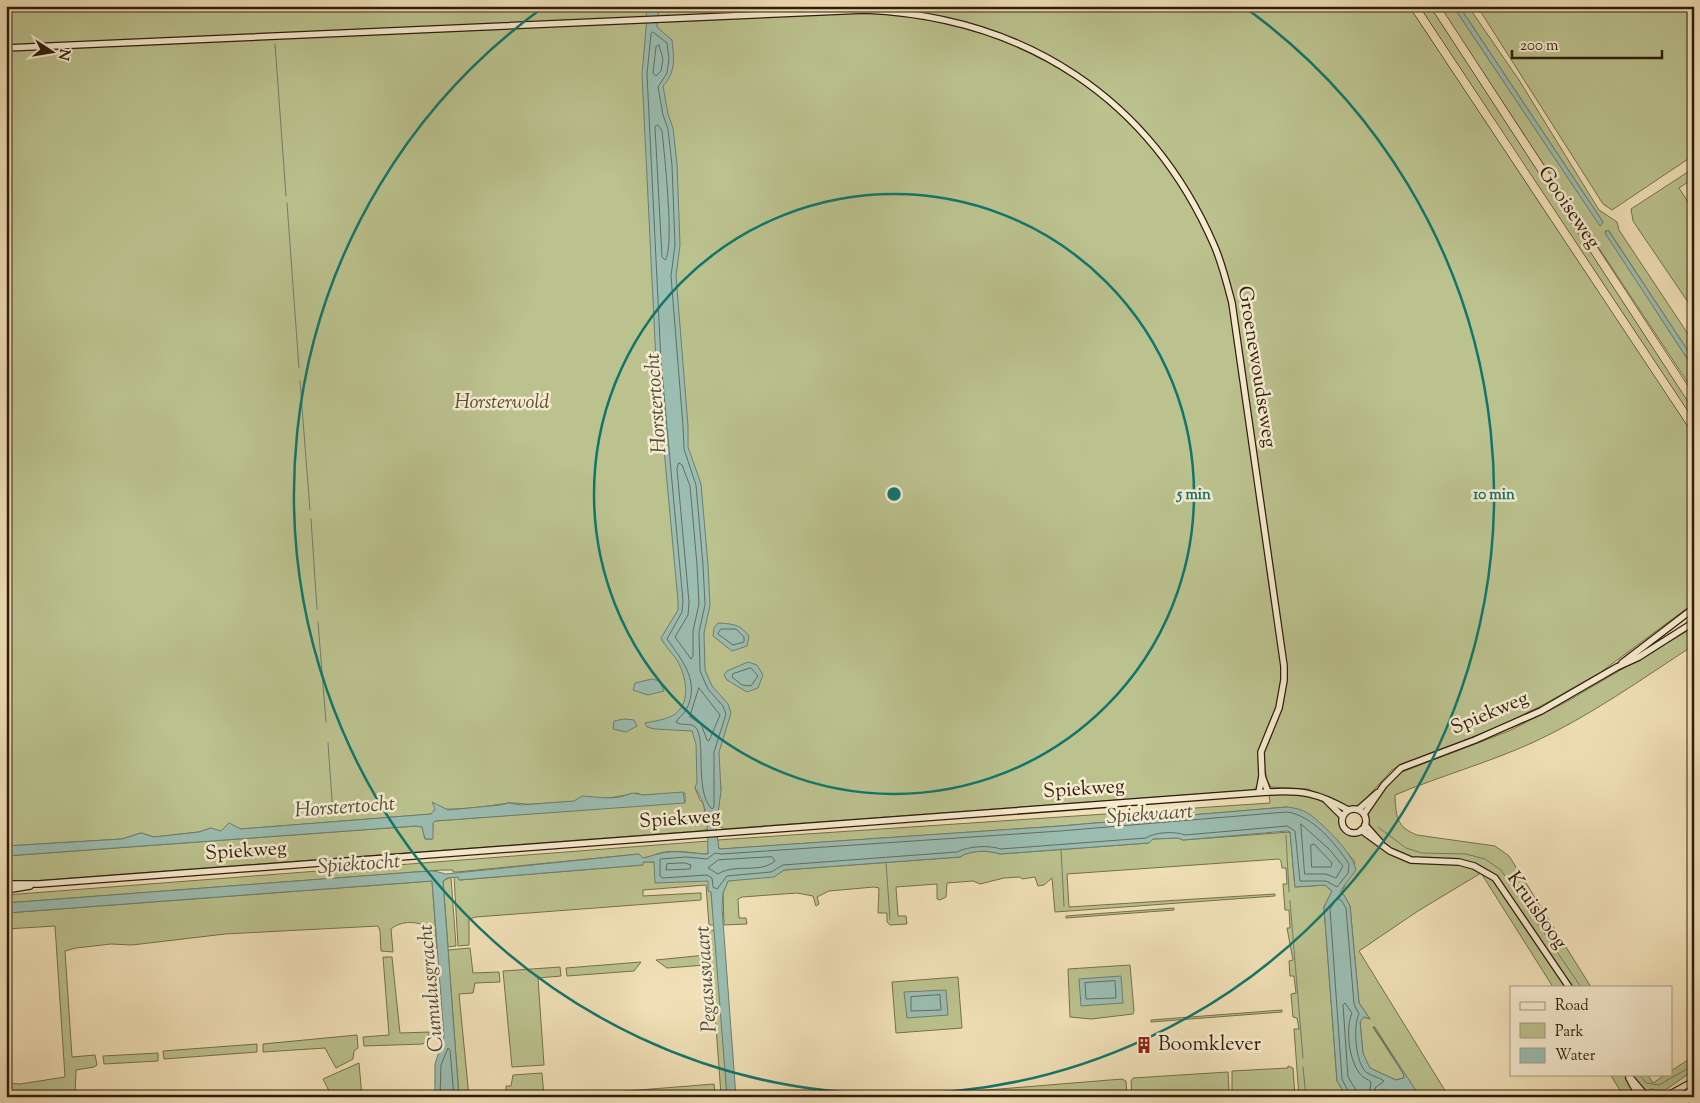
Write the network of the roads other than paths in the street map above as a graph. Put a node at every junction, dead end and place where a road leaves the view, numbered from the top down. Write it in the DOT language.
graph roads {
  1 [pos="1414,6"];
  2 [pos="1435,6"];
  3 [pos="6,48"];
  4 [pos="1694,403"];
  5 [pos="1694,428"];
  6 [pos="1694,608"];
  7 [pos="1694,622"];
  8 [pos="1617,667"];
  9 [pos="1262,776"];
  10 [pos="1259,792"];
  11 [pos="1268,792"];
  12 [pos="1378,792"];
  13 [pos="1322,797"];
  14 [pos="1359,809"];
  15 [pos="1348,810"];
  16 [pos="1364,814"];
  17 [pos="1342,816"];
  18 [pos="1363,828"];
  19 [pos="6,884"];
  20 [pos="39,884"];
  21 [pos="6,890"];
  22 [pos="1568,986"];
  23 [pos="1628,1076"];
  24 [pos="1629,1076"];
  25 [pos="1694,1081"];
  26 [pos="1684,1088"];
  27 [pos="1639,1097"];
  28 [pos="1647,1097"];
  29 [pos="1665,1097"];
  30 [pos="1674,1097"];
  1 -- 5 [label="highway, Gooiseweg"];
  2 -- 4 [label="highway, Gooiseweg"];
  3 -- 9 [label="main road, Groenewoudseweg"];
  6 -- 8 [label="main road, Spiekweg"];
  7 -- 8 [label="main road, Spiekweg"];
  8 -- 12 [label="main road, Spiekweg"];
  9 -- 10 [label="main road, Groenewoudseweg"];
  9 -- 11 [label="main road, Groenewoudseweg"];
  10 -- 11 [label="main road, Spiekweg"];
  10 -- 20 [label="main road, Spiekweg"];
  11 -- 13 [label="main road, Spiekweg"];
  12 -- 14 [label="main road, Spiekweg"];
  12 -- 16 [label="main road, Spiekweg"];
  13 -- 15 [label="main road, Spiekweg"];
  13 -- 17 [label="main road, Spiekweg"];
  14 -- 15 [label="main road"];
  14 -- 16 [label="main road"];
  15 -- 17 [label="main road"];
  16 -- 18 [label="main road"];
  17 -- 18 [label="main road"];
  18 -- 22 [label="main road, Kruisboog"];
  19 -- 20 [label="main road, Spiekweg"];
  20 -- 21 [label="main road, Spiekweg"];
  23 -- 27 [label="main road"];
  24 -- 28 [label="main road"];
  25 -- 26 [label="main road"];
  26 -- 29 [label="main road"];
  26 -- 30 [label="main road"];
}
